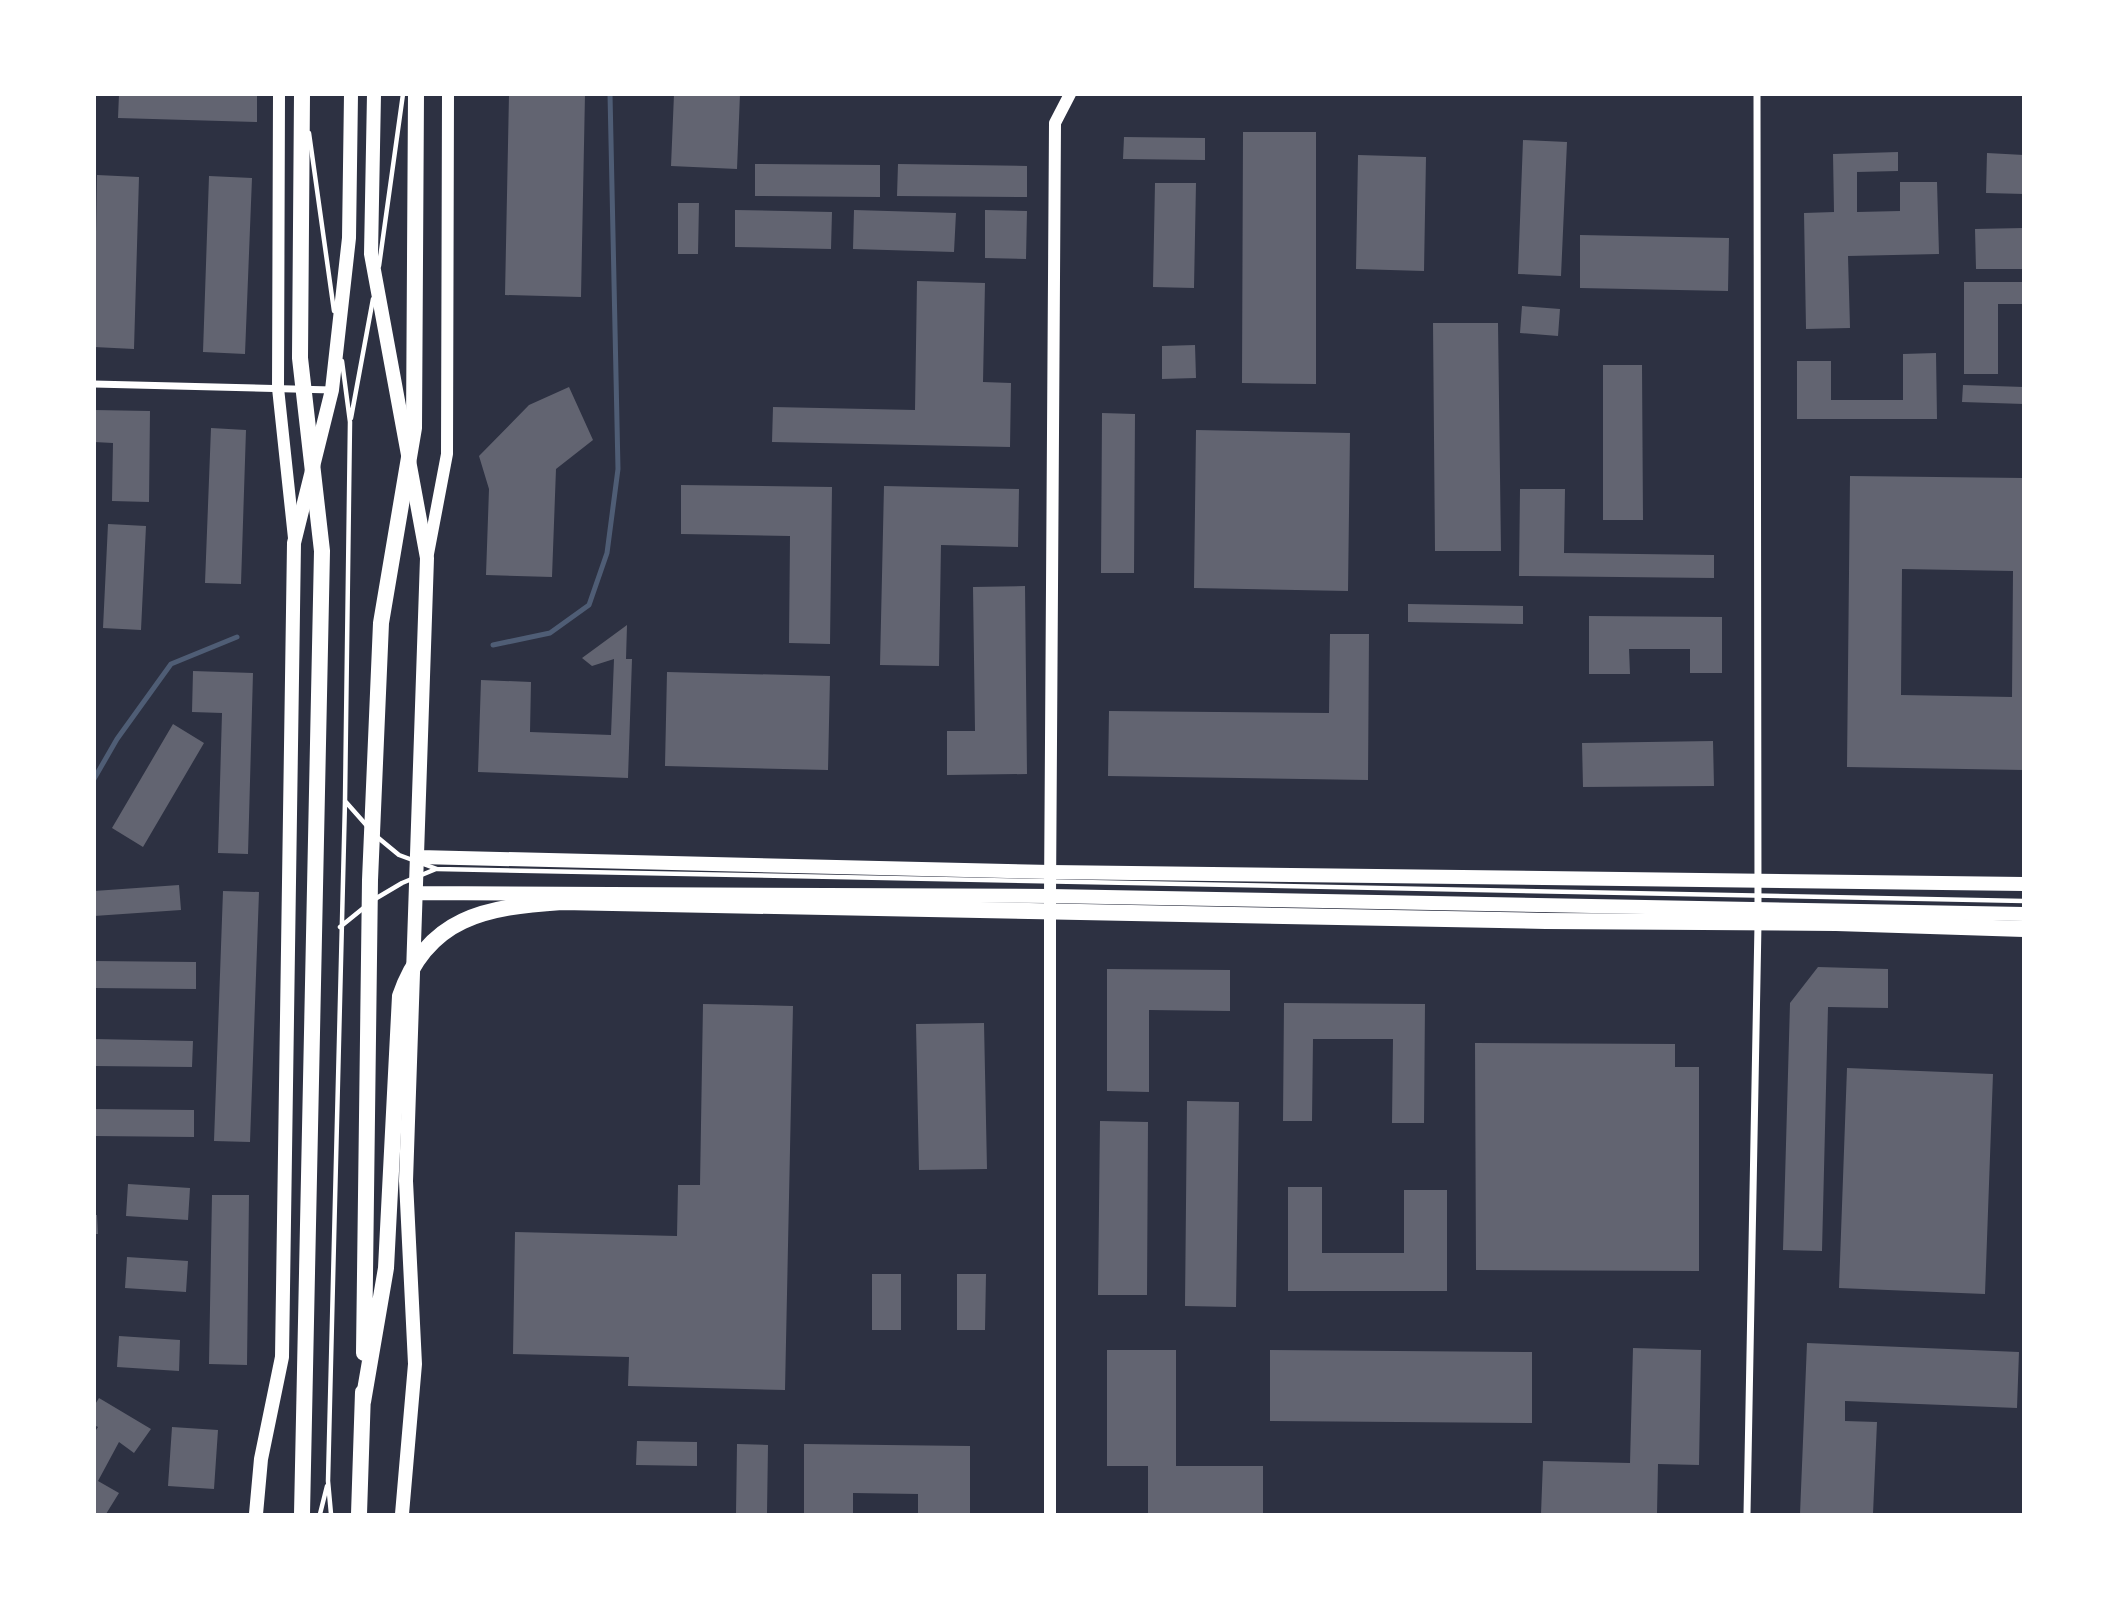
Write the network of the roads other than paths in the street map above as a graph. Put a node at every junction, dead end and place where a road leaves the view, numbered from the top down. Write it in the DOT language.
graph roads {
  1 [pos="279,94"];
  2 [pos="303,94"];
  3 [pos="351,94"];
  4 [pos="374,94"];
  5 [pos="403,94"];
  6 [pos="416,94"];
  7 [pos="448,94"];
  8 [pos="1070,94"];
  9 [pos="1757,94"];
  10 [pos="94,384"];
  11 [pos="278,388"];
  12 [pos="332,390"];
  13 [pos="350,422"];
  14 [pos="294,543"];
  15 [pos="427,558"];
  16 [pos="345,801"];
  17 [pos="419,858"];
  18 [pos="437,869"];
  19 [pos="1051,872"];
  20 [pos="1757,881"];
  21 [pos="2024,884"];
  22 [pos="418,893"];
  23 [pos="1050,897"];
  24 [pos="2024,901"];
  25 [pos="1758,909"];
  26 [pos="2024,914"];
  27 [pos="339,928"];
  28 [pos="2024,929"];
  29 [pos="363,1402"];
  30 [pos="328,1482"];
  31 [pos="304,1491"];
  32 [pos="256,1514"];
  33 [pos="290,1514"];
  34 [pos="302,1514"];
  35 [pos="320,1514"];
  36 [pos="331,1514"];
  37 [pos="359,1514"];
  38 [pos="402,1514"];
  39 [pos="1050,1514"];
  40 [pos="1747,1514"];
  1 -- 11 [label="street"];
  2 -- 13 [label="lane"];
  2 -- 31 [label="highway"];
  3 -- 12 [label="main road"];
  4 -- 15 [label="main road"];
  5 -- 13 [label="lane"];
  6 -- 29 [label="highway"];
  7 -- 15 [label="street"];
  8 -- 19 [label="street"];
  9 -- 20 [label="street"];
  10 -- 11 [label="street"];
  11 -- 12 [label="street"];
  11 -- 14 [label="street"];
  12 -- 14 [label="main road"];
  13 -- 16 [label="lane"];
  14 -- 32 [label="main road"];
  15 -- 17 [label="main road"];
  16 -- 18 [label="lane"];
  16 -- 27 [label="lane"];
  17 -- 19 [label="main road"];
  17 -- 22 [label="main road"];
  18 -- 24 [label="lane"];
  18 -- 27 [label="lane"];
  19 -- 20 [label="main road"];
  19 -- 23 [label="street"];
  20 -- 21 [label="main road"];
  20 -- 25 [label="street"];
  22 -- 23 [label="main road"];
  22 -- 38 [label="main road"];
  23 -- 25 [label="main road"];
  23 -- 39 [label="street"];
  25 -- 26 [label="main road"];
  25 -- 40 [label="street"];
  27 -- 30 [label="lane"];
  28 -- 29 [label="highway"];
  29 -- 37 [label="highway"];
  30 -- 35 [label="lane"];
  30 -- 36 [label="lane"];
  31 -- 33 [label="highway"];
  31 -- 34 [label="highway"];
}
